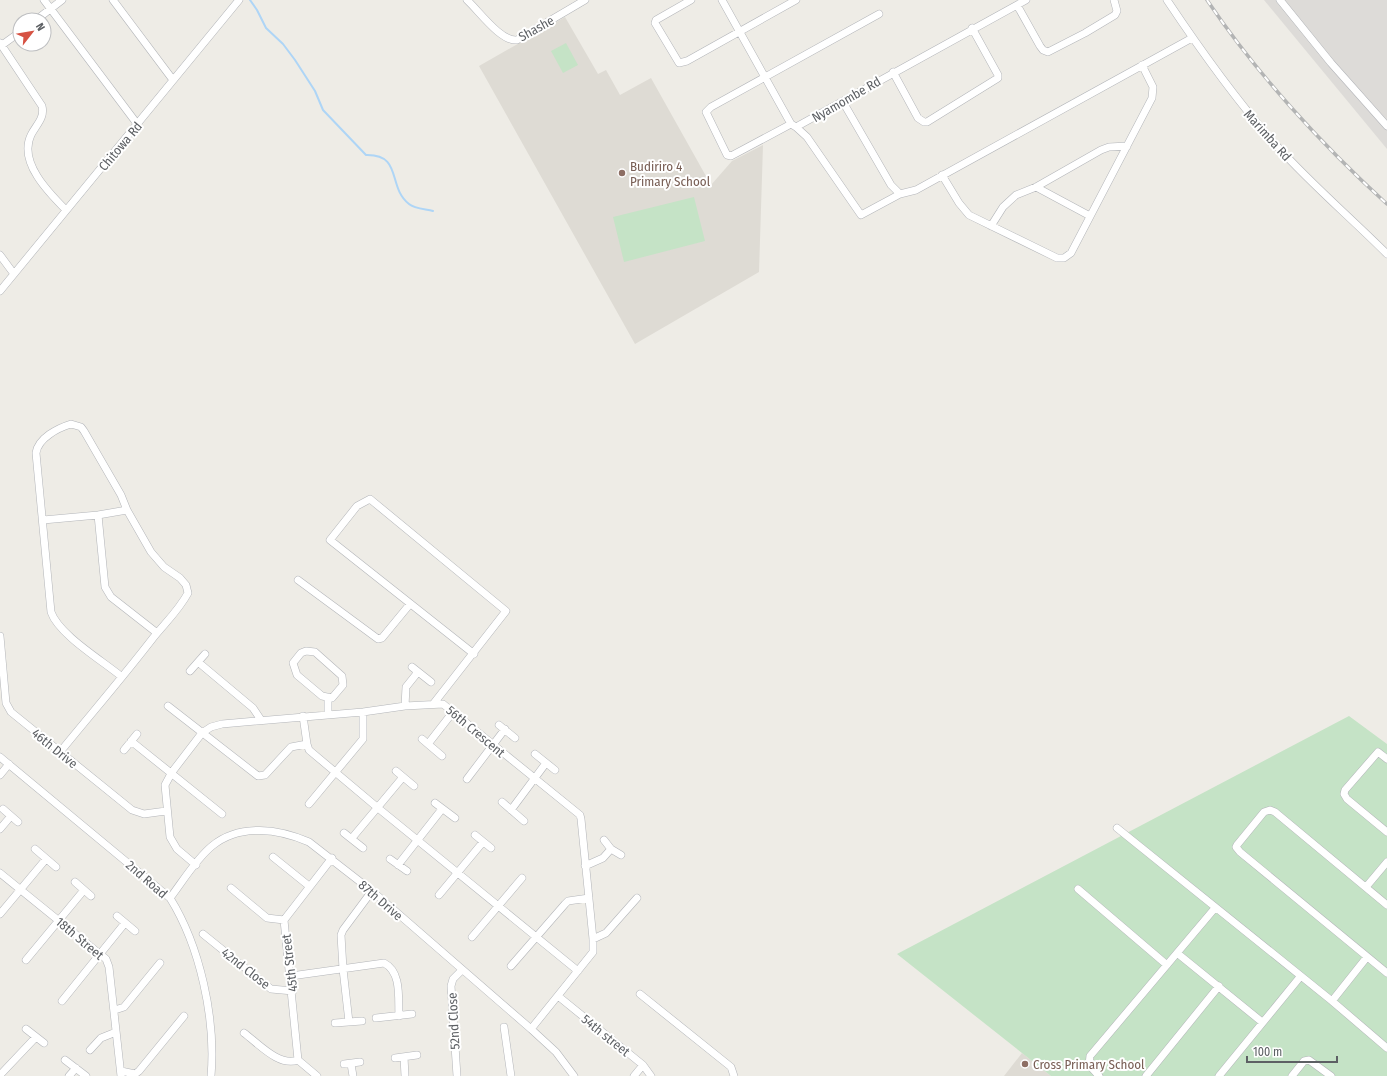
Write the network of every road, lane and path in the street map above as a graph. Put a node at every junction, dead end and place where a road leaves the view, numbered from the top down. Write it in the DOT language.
graph roads {
  1 [pos="44,0"];
  2 [pos="62,0"];
  3 [pos="113,0"];
  4 [pos="239,0"];
  5 [pos="479,0"];
  6 [pos="585,0"];
  7 [pos="691,0"];
  8 [pos="722,0"];
  9 [pos="796,0"];
  10 [pos="1026,0"];
  11 [pos="1114,0"];
  12 [pos="1167,0"];
  13 [pos="1280,0"];
  14 [pos="470,2"];
  15 [pos="576,2"];
  16 [pos="1017,5"];
  17 [pos="51,9"];
  18 [pos="47,12"];
  19 [pos="879,14"];
  20 [pos="972,28"];
  21 [pos="739,32"];
  22 [pos="12,37"];
  23 [pos="1192,38"];
  24 [pos="1,44"];
  25 [pos="1142,65"];
  26 [pos="893,72"];
  27 [pos="765,78"];
  28 [pos="173,80"];
  29 [pos="843,102"];
  30 [pos="138,125"];
  31 [pos="793,126"];
  32 [pos="1387,126"];
  33 [pos="1127,146"];
  34 [pos="942,175"];
  35 [pos="1036,187"];
  36 [pos="900,194"];
  37 [pos="66,210"];
  38 [pos="1090,216"];
  39 [pos="991,226"];
  40 [pos="1387,254"];
  41 [pos="0,255"];
  42 [pos="14,274"];
  43 [pos="0,291"];
  44 [pos="127,510"];
  45 [pos="98,515"];
  46 [pos="44,520"];
  47 [pos="298,580"];
  48 [pos="410,604"];
  49 [pos="157,633"];
  50 [pos="0,636"];
  51 [pos="1,654"];
  52 [pos="205,654"];
  53 [pos="474,654"];
  54 [pos="198,662"];
  55 [pos="412,667"];
  56 [pos="190,671"];
  57 [pos="418,672"];
  58 [pos="122,677"];
  59 [pos="431,682"];
  60 [pos="328,698"];
  61 [pos="434,703"];
  62 [pos="168,706"];
  63 [pos="405,706"];
  64 [pos="363,712"];
  65 [pos="453,712"];
  66 [pos="328,714"];
  67 [pos="303,716"];
  68 [pos="262,720"];
  69 [pos="137,734"];
  70 [pos="202,734"];
  71 [pos="516,738"];
  72 [pos="131,741"];
  73 [pos="307,744"];
  74 [pos="493,745"];
  75 [pos="124,750"];
  76 [pos="60,752"];
  77 [pos="535,754"];
  78 [pos="0,756"];
  79 [pos="442,756"];
  80 [pos="1387,759"];
  81 [pos="546,763"];
  82 [pos="9,764"];
  83 [pos="396,770"];
  84 [pos="554,770"];
  85 [pos="172,772"];
  86 [pos="336,772"];
  87 [pos="0,775"];
  88 [pos="403,778"];
  89 [pos="534,778"];
  90 [pos="467,779"];
  91 [pos="414,786"];
  92 [pos="502,802"];
  93 [pos="435,803"];
  94 [pos="309,804"];
  95 [pos="378,808"];
  96 [pos="442,809"];
  97 [pos="3,810"];
  98 [pos="511,810"];
  99 [pos="166,811"];
  100 [pos="222,814"];
  101 [pos="11,816"];
  102 [pos="455,818"];
  103 [pos="524,821"];
  104 [pos="18,822"];
  105 [pos="1117,828"];
  106 [pos="0,829"];
  107 [pos="1387,832"];
  108 [pos="344,833"];
  109 [pos="475,835"];
  110 [pos="352,838"];
  111 [pos="417,840"];
  112 [pos="604,840"];
  113 [pos="483,842"];
  114 [pos="363,848"];
  115 [pos="491,848"];
  116 [pos="35,849"];
  117 [pos="611,849"];
  118 [pos="621,855"];
  119 [pos="273,857"];
  120 [pos="332,858"];
  121 [pos="46,859"];
  122 [pos="390,859"];
  123 [pos="1387,862"];
  124 [pos="196,865"];
  125 [pos="398,865"];
  126 [pos="585,866"];
  127 [pos="56,867"];
  128 [pos="407,870"];
  129 [pos="0,873"];
  130 [pos="458,873"];
  131 [pos="522,878"];
  132 [pos="75,882"];
  133 [pos="309,886"];
  134 [pos="1366,887"];
  135 [pos="231,888"];
  136 [pos="20,889"];
  137 [pos="1078,889"];
  138 [pos="84,890"];
  139 [pos="372,891"];
  140 [pos="91,896"];
  141 [pos="439,896"];
  142 [pos="170,898"];
  143 [pos="589,898"];
  144 [pos="637,898"];
  145 [pos="1387,904"];
  146 [pos="498,906"];
  147 [pos="1215,908"];
  148 [pos="0,914"];
  149 [pos="117,916"];
  150 [pos="284,920"];
  151 [pos="59,921"];
  152 [pos="125,923"];
  153 [pos="135,931"];
  154 [pos="203,934"];
  155 [pos="472,937"];
  156 [pos="536,937"];
  157 [pos="594,939"];
  158 [pos="1177,953"];
  159 [pos="100,954"];
  160 [pos="1367,957"];
  161 [pos="26,960"];
  162 [pos="160,963"];
  163 [pos="1167,965"];
  164 [pos="511,966"];
  165 [pos="343,969"];
  166 [pos="462,970"];
  167 [pos="578,971"];
  168 [pos="1387,973"];
  169 [pos="291,976"];
  170 [pos="1300,977"];
  171 [pos="1219,986"];
  172 [pos="293,991"];
  173 [pos="640,994"];
  174 [pos="558,996"];
  175 [pos="62,1001"];
  176 [pos="1332,1001"];
  177 [pos="114,1010"];
  178 [pos="412,1014"];
  179 [pos="184,1016"];
  180 [pos="399,1016"];
  181 [pos="376,1018"];
  182 [pos="362,1021"];
  183 [pos="349,1022"];
  184 [pos="1262,1022"];
  185 [pos="335,1023"];
  186 [pos="504,1027"];
  187 [pos="26,1029"];
  188 [pos="531,1029"];
  189 [pos="116,1032"];
  190 [pos="244,1033"];
  191 [pos="36,1037"];
  192 [pos="44,1043"];
  193 [pos="1387,1048"];
  194 [pos="90,1050"];
  195 [pos="418,1055"];
  196 [pos="404,1057"];
  197 [pos="395,1058"];
  198 [pos="65,1060"];
  199 [pos="298,1060"];
  200 [pos="360,1062"];
  201 [pos="643,1065"];
  202 [pos="76,1068"];
  203 [pos="121,1073"];
  204 [pos="0,1075"];
  205 [pos="69,1076"];
  206 [pos="86,1076"];
  207 [pos="211,1076"];
  208 [pos="317,1076"];
  209 [pos="353,1076"];
  210 [pos="405,1076"];
  211 [pos="457,1076"];
  212 [pos="512,1076"];
  213 [pos="574,1076"];
  214 [pos="634,1076"];
  215 [pos="651,1076"];
  216 [pos="734,1076"];
  217 [pos="1099,1076"];
  218 [pos="1146,1076"];
  219 [pos="1219,1076"];
  220 [pos="1292,1076"];
  221 [pos="1331,1076"];
  1 -- 17 [label="street"];
  2 -- 17 [label="street"];
  3 -- 28 [label="street"];
  4 -- 28 [label="street, Chitowa Rd"];
  5 -- 14 [label="street"];
  6 -- 15 [label="street, Shashe"];
  7 -- 21 [label="street"];
  8 -- 21 [label="street"];
  9 -- 21 [label="street"];
  10 -- 16 [label="street, Nyamombe Rd"];
  11 -- 16 [label="street"];
  12 -- 23 [label="street, Marimba Rd"];
  13 -- 32 [label="street"];
  14 -- 15 [label="street, Shashe"];
  16 -- 20 [label="street, Nyamombe Rd"];
  17 -- 18 [label="street"];
  17 -- 30 [label="street"];
  19 -- 27 [label="street"];
  20 -- 26 [label="street, Nyamombe Rd"];
  20 -- 26 [label="street"];
  21 -- 27 [label="street"];
  22 -- 24 [label="street"];
  23 -- 25 [label="street"];
  23 -- 40 [label="street, Marimba Rd"];
  24 -- 37 [label="street"];
  25 -- 33 [label="street"];
  25 -- 34 [label="street"];
  26 -- 29 [label="street, Nyamombe Rd"];
  27 -- 31 [label="street"];
  27 -- 31 [label="street, Nyamombe Rd"];
  28 -- 30 [label="street, Chitowa Rd"];
  29 -- 31 [label="street, Nyamombe Rd"];
  29 -- 36 [label="street"];
  30 -- 37 [label="street, Chitowa Rd"];
  31 -- 36 [label="street"];
  33 -- 35 [label="street"];
  33 -- 38 [label="street"];
  34 -- 36 [label="street"];
  34 -- 39 [label="street"];
  35 -- 38 [label="street"];
  35 -- 39 [label="street"];
  37 -- 42 [label="street, Chitowa Rd"];
  38 -- 39 [label="street"];
  41 -- 42 [label="street"];
  42 -- 43 [label="street, Chitowa Rd"];
  44 -- 45 [label="street"];
  44 -- 46 [label="street"];
  44 -- 49 [label="street"];
  45 -- 46 [label="street"];
  45 -- 49 [label="street"];
  46 -- 58 [label="street"];
  47 -- 48 [label="street"];
  48 -- 53 [label="street"];
  48 -- 53 [label="street"];
  49 -- 58 [label="street"];
  50 -- 51 [label="street, 46th Drive"];
  51 -- 76 [label="street, 46th Drive"];
  52 -- 54 [label="street"];
  53 -- 61 [label="street"];
  54 -- 56 [label="street"];
  54 -- 68 [label="street"];
  55 -- 57 [label="street"];
  57 -- 59 [label="street"];
  57 -- 63 [label="street"];
  58 -- 76 [label="street"];
  60 -- 60 [label="street"];
  60 -- 66 [label="street"];
  61 -- 63 [label="street, 56th Crescent"];
  61 -- 65 [label="street, 56th Crescent"];
  62 -- 70 [label="street"];
  63 -- 64 [label="street, 56th Crescent"];
  64 -- 66 [label="street, 56th Crescent"];
  64 -- 86 [label="street"];
  65 -- 74 [label="street, 56th Crescent"];
  65 -- 79 [label="street"];
  66 -- 67 [label="street, 56th Crescent"];
  67 -- 68 [label="street, 56th Crescent"];
  67 -- 73 [label="street"];
  68 -- 70 [label="street, 56th Crescent"];
  69 -- 72 [label="street"];
  70 -- 73 [label="street"];
  70 -- 85 [label="street, 56th Crescent"];
  71 -- 74 [label="street"];
  72 -- 75 [label="street"];
  72 -- 85 [label="street"];
  73 -- 86 [label="street"];
  74 -- 89 [label="street, 56th Crescent"];
  74 -- 90 [label="street"];
  76 -- 99 [label="street, 46th Drive"];
  77 -- 81 [label="street"];
  78 -- 82 [label="street, 2nd Road"];
  80 -- 107 [label="street"];
  81 -- 84 [label="street"];
  81 -- 89 [label="street"];
  82 -- 87 [label="street"];
  82 -- 142 [label="street, 2nd Road"];
  83 -- 88 [label="street"];
  85 -- 99 [label="street, 56th Crescent"];
  85 -- 100 [label="street"];
  86 -- 94 [label="street"];
  86 -- 95 [label="street"];
  88 -- 91 [label="street"];
  88 -- 95 [label="street"];
  89 -- 98 [label="street"];
  89 -- 126 [label="street, 56th Crescent"];
  92 -- 98 [label="street"];
  93 -- 96 [label="street"];
  95 -- 110 [label="street"];
  95 -- 111 [label="street"];
  96 -- 102 [label="street"];
  96 -- 111 [label="street"];
  97 -- 101 [label="street"];
  98 -- 103 [label="street"];
  99 -- 124 [label="street, 56th Crescent"];
  101 -- 104 [label="street"];
  101 -- 106 [label="street"];
  105 -- 147 [label="street"];
  108 -- 110 [label="street"];
  109 -- 113 [label="street"];
  110 -- 114 [label="street"];
  111 -- 125 [label="street"];
  111 -- 130 [label="street"];
  112 -- 117 [label="street"];
  113 -- 115 [label="street"];
  113 -- 130 [label="street"];
  116 -- 121 [label="street"];
  117 -- 118 [label="street"];
  117 -- 126 [label="street"];
  119 -- 133 [label="street"];
  120 -- 124 [label="street, 87th Drive"];
  120 -- 133 [label="street, 45th Street"];
  120 -- 139 [label="street, 87th Drive"];
  121 -- 127 [label="street"];
  121 -- 136 [label="street"];
  122 -- 125 [label="street"];
  123 -- 134 [label="street"];
  124 -- 142 [label="street, 87th Drive"];
  125 -- 128 [label="street"];
  126 -- 143 [label="street, 56th Crescent"];
  129 -- 136 [label="street, 18th Street"];
  130 -- 141 [label="street"];
  130 -- 146 [label="street"];
  131 -- 146 [label="street"];
  132 -- 138 [label="street"];
  133 -- 150 [label="street, 45th Street"];
  134 -- 145 [label="street"];
  134 -- 160 [label="street"];
  135 -- 150 [label="street"];
  136 -- 148 [label="street"];
  136 -- 151 [label="street, 18th Street"];
  137 -- 163 [label="street"];
  138 -- 140 [label="street"];
  138 -- 151 [label="street"];
  139 -- 165 [label="street"];
  139 -- 166 [label="street, 87th Drive"];
  142 -- 207 [label="street, 2nd Road"];
  143 -- 156 [label="street"];
  143 -- 157 [label="street, 56th Crescent"];
  144 -- 157 [label="street"];
  146 -- 155 [label="street"];
  146 -- 156 [label="street"];
  147 -- 158 [label="street"];
  147 -- 170 [label="street"];
  149 -- 152 [label="street"];
  150 -- 169 [label="street, 45th Street"];
  151 -- 159 [label="street, 18th Street"];
  151 -- 161 [label="street"];
  152 -- 153 [label="street"];
  152 -- 159 [label="street"];
  154 -- 172 [label="street, 42nd Close"];
  156 -- 164 [label="street"];
  156 -- 167 [label="street"];
  157 -- 167 [label="street, 56th Crescent"];
  158 -- 163 [label="street"];
  158 -- 171 [label="street"];
  159 -- 175 [label="street"];
  159 -- 177 [label="street, 18th Street"];
  160 -- 168 [label="street"];
  160 -- 176 [label="street"];
  162 -- 177 [label="street"];
  163 -- 217 [label="street"];
  165 -- 169 [label="street"];
  165 -- 180 [label="street"];
  165 -- 183 [label="street"];
  166 -- 188 [label="street, 87th Drive"];
  166 -- 211 [label="street, 52nd Close"];
  167 -- 174 [label="street, 56th Crescent"];
  169 -- 172 [label="street, 45th Street"];
  170 -- 176 [label="street"];
  170 -- 184 [label="street"];
  171 -- 184 [label="street"];
  171 -- 218 [label="street"];
  172 -- 199 [label="street, 45th Street"];
  173 -- 216 [label="street"];
  174 -- 188 [label="street, 56th Crescent"];
  174 -- 201 [label="street, 54th street"];
  176 -- 193 [label="street"];
  177 -- 189 [label="street, 18th Street"];
  178 -- 180 [label="street"];
  179 -- 203 [label="street"];
  180 -- 181 [label="street"];
  182 -- 183 [label="street"];
  183 -- 185 [label="street"];
  184 -- 219 [label="street"];
  186 -- 212 [label="street"];
  187 -- 191 [label="street"];
  188 -- 213 [label="street, 87th Drive"];
  189 -- 194 [label="street"];
  189 -- 203 [label="street, 18th Street"];
  190 -- 199 [label="street"];
  191 -- 192 [label="street"];
  191 -- 204 [label="street"];
  195 -- 196 [label="street"];
  196 -- 197 [label="street"];
  196 -- 210 [label="street"];
  198 -- 202 [label="street"];
  199 -- 208 [label="street"];
  200 -- 209 [label="street"];
  201 -- 214 [label="street"];
  201 -- 215 [label="street, 54th street"];
  202 -- 205 [label="street"];
  202 -- 206 [label="street"];
  220 -- 221 [label="street"];
}
